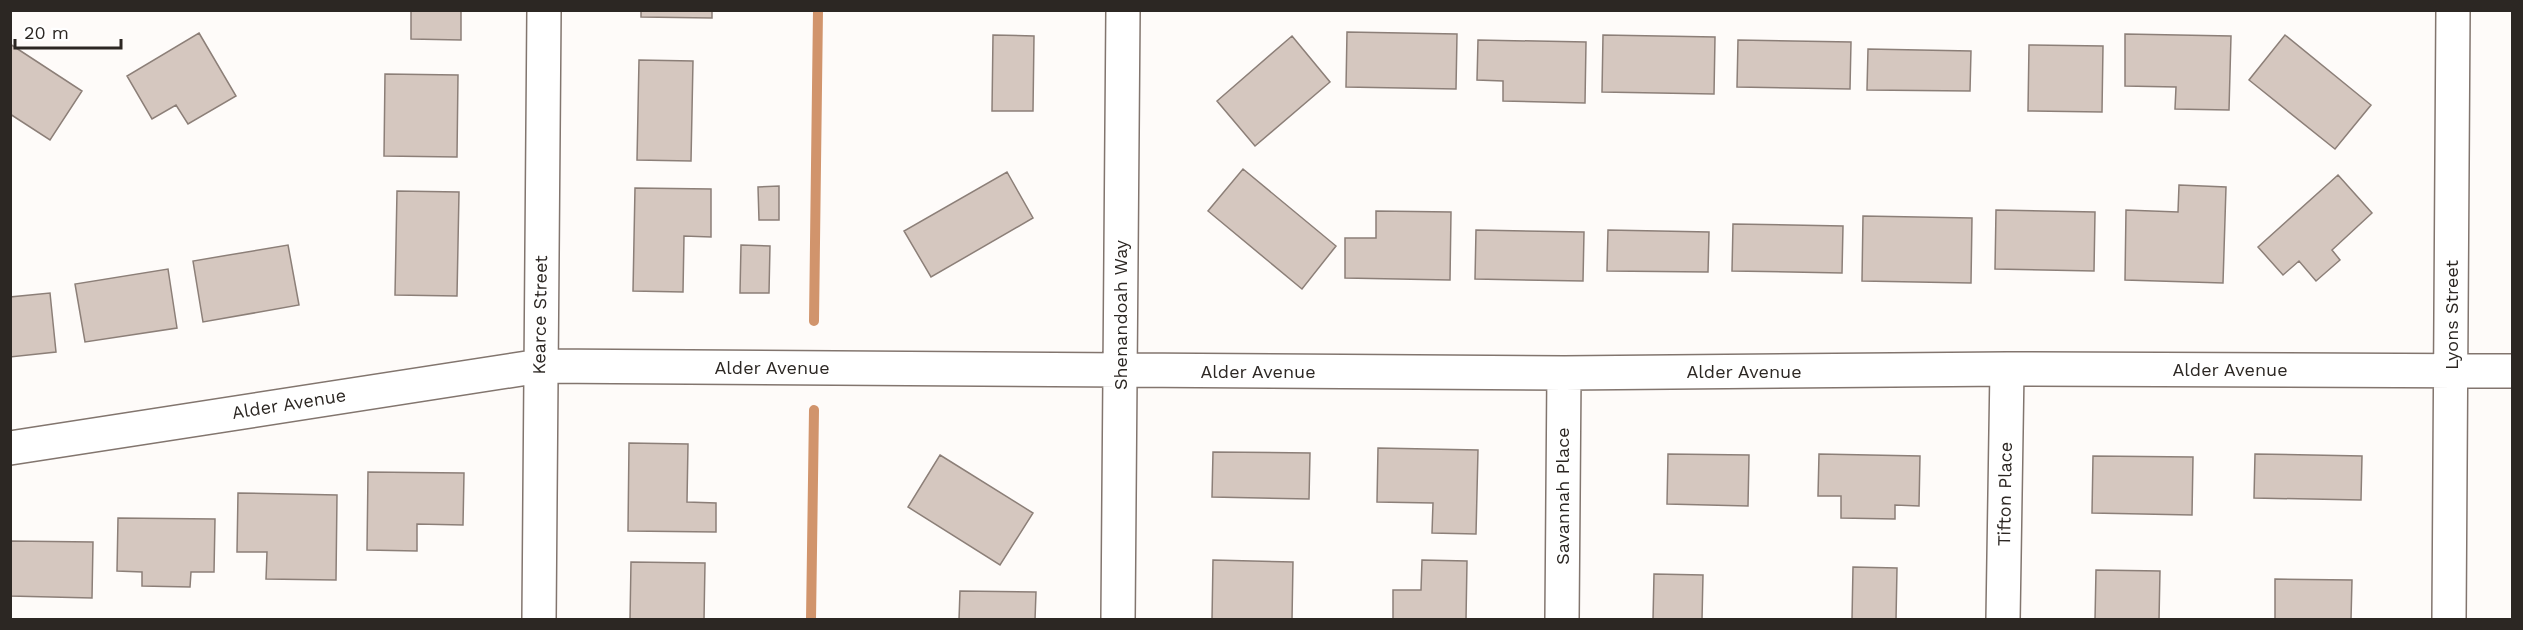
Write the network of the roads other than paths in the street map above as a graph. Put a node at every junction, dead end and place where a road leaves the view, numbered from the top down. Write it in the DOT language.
graph roads {
  1 [pos="544,10"];
  2 [pos="1124,10"];
  3 [pos="2453,10"];
  4 [pos="540,366"];
  5 [pos="2007,369"];
  6 [pos="2451,370"];
  7 [pos="1121,371"];
  8 [pos="2512,371"];
  9 [pos="1564,373"];
  10 [pos="10,448"];
  11 [pos="539,620"];
  12 [pos="1118,620"];
  13 [pos="1562,620"];
  14 [pos="2003,620"];
  15 [pos="2449,620"];
  1 -- 4 [label="street, Kearce Street"];
  2 -- 7 [label="street, Shenandoah Way"];
  3 -- 6 [label="street, Lyons Street"];
  4 -- 7 [label="street, Alder Avenue"];
  4 -- 10 [label="street, Alder Avenue"];
  4 -- 11 [label="street, Kearce Street"];
  5 -- 6 [label="street, Alder Avenue"];
  5 -- 9 [label="street, Alder Avenue"];
  5 -- 14 [label="street, Tifton Place"];
  6 -- 8 [label="street, Alder Avenue"];
  6 -- 15 [label="street, Lyons Street"];
  7 -- 9 [label="street, Alder Avenue"];
  7 -- 12 [label="street, Shenandoah Way"];
  9 -- 13 [label="street, Savannah Place"];
}
